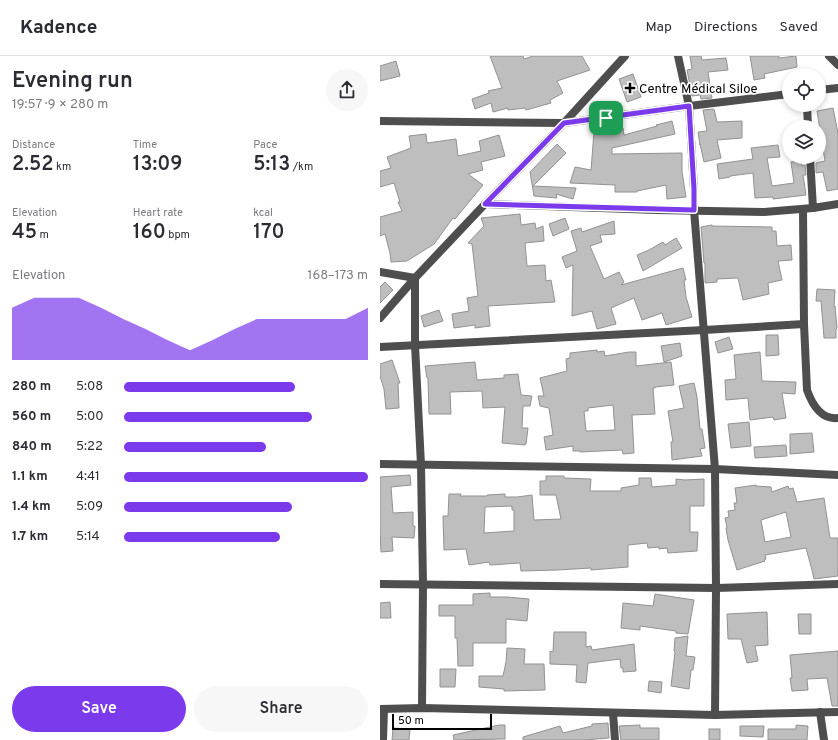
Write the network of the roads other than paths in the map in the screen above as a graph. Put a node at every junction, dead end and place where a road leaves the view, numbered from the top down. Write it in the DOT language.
graph roads {
  1 [pos="625,56"];
  2 [pos="678,56"];
  3 [pos="829,56"];
  4 [pos="838,65"];
  5 [pos="838,88"];
  6 [pos="826,89"];
  7 [pos="782,95"];
  8 [pos="689,106"];
  9 [pos="380,121"];
  10 [pos="564,123"];
  11 [pos="810,164"];
  12 [pos="485,204"];
  13 [pos="838,204"];
  14 [pos="813,208"];
  15 [pos="803,209"];
  16 [pos="694,210"];
  17 [pos="380,272"];
  18 [pos="415,278"];
  19 [pos="380,318"];
  20 [pos="804,324"];
  21 [pos="704,330"];
  22 [pos="415,345"];
  23 [pos="380,347"];
  24 [pos="838,418"];
  25 [pos="380,464"];
  26 [pos="421,465"];
  27 [pos="715,469"];
  28 [pos="838,475"];
  29 [pos="380,584"];
  30 [pos="423,584"];
  31 [pos="838,584"];
  32 [pos="716,588"];
  33 [pos="422,708"];
  34 [pos="382,709"];
  35 [pos="820,712"];
  36 [pos="838,712"];
  37 [pos="613,713"];
  38 [pos="715,715"];
  39 [pos="383,740"];
  40 [pos="615,740"];
  41 [pos="824,740"];
  1 -- 10 [label="street"];
  2 -- 8 [label="street"];
  3 -- 4 [label="street"];
  5 -- 6 [label="street"];
  7 -- 8 [label="street"];
  8 -- 10 [label="street"];
  8 -- 16 [label="street"];
  9 -- 10 [label="street"];
  10 -- 12 [label="street"];
  11 -- 14 [label="street"];
  12 -- 16 [label="street"];
  12 -- 18 [label="street"];
  13 -- 14 [label="street"];
  14 -- 15 [label="street"];
  15 -- 16 [label="street"];
  15 -- 20 [label="street"];
  16 -- 21 [label="street"];
  17 -- 18 [label="street"];
  18 -- 19 [label="street"];
  18 -- 22 [label="street"];
  20 -- 21 [label="street"];
  20 -- 24 [label="street"];
  21 -- 22 [label="street"];
  21 -- 27 [label="street"];
  22 -- 23 [label="street"];
  22 -- 26 [label="street"];
  25 -- 26 [label="street"];
  26 -- 27 [label="street"];
  26 -- 30 [label="street"];
  27 -- 28 [label="street"];
  27 -- 32 [label="street"];
  29 -- 30 [label="street"];
  30 -- 32 [label="street"];
  30 -- 33 [label="street"];
  31 -- 32 [label="street"];
  32 -- 38 [label="street"];
  33 -- 34 [label="street"];
  33 -- 37 [label="street"];
  34 -- 39 [label="street"];
  35 -- 36 [label="street"];
  35 -- 38 [label="street"];
  35 -- 41 [label="street"];
  37 -- 38 [label="street"];
  37 -- 40 [label="street"];
}
